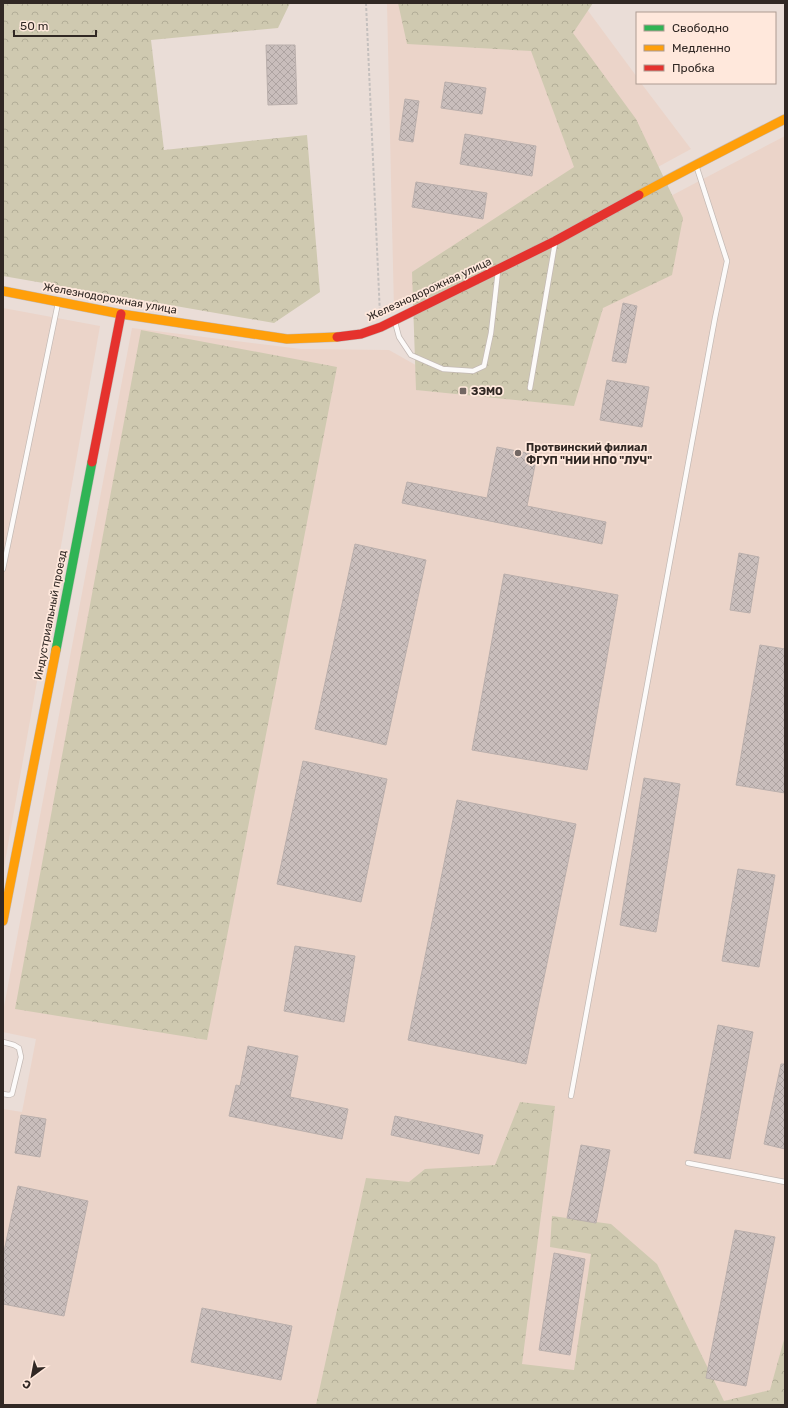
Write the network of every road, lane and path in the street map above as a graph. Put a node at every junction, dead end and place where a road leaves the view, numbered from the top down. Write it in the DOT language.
graph roads {
  1 [pos="366,3"];
  2 [pos="785,119"];
  3 [pos="696,164"];
  4 [pos="555,242"];
  5 [pos="498,270"];
  6 [pos="3,291"];
  7 [pos="58,301"];
  8 [pos="121,314"];
  9 [pos="395,320"];
  10 [pos="381,327"];
  11 [pos="530,388"];
  12 [pos="3,569"];
  13 [pos="3,921"];
  14 [pos="3,1042"];
  15 [pos="3,1094"];
  16 [pos="571,1096"];
  17 [pos="688,1163"];
  18 [pos="785,1182"];
  1 -- 10 [label="path"];
  2 -- 3 [label="street, Железнодорожная улица"];
  3 -- 4 [label="street, Железнодорожная улица"];
  3 -- 16 [label="lane"];
  4 -- 5 [label="street, Железнодорожная улица"];
  4 -- 11 [label="lane"];
  5 -- 9 [label="street, Железнодорожная улица"];
  5 -- 9 [label="lane"];
  6 -- 7 [label="street, Железнодорожная улица"];
  7 -- 8 [label="street, Железнодорожная улица"];
  7 -- 12 [label="lane"];
  8 -- 10 [label="street, Железнодорожная улица"];
  8 -- 13 [label="street, Индустриальный проезд"];
  9 -- 10 [label="street, Железнодорожная улица"];
  14 -- 15 [label="lane"];
  17 -- 18 [label="lane"];
}
